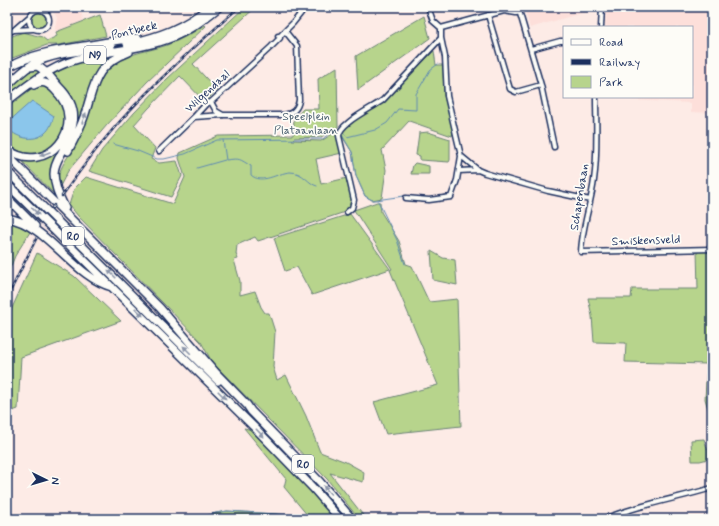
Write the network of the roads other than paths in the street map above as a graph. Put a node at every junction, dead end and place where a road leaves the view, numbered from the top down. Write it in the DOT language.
graph roads {
  1 [pos="31,7"];
  2 [pos="210,7"];
  3 [pos="219,7"];
  4 [pos="307,7"];
  5 [pos="428,7"];
  6 [pos="509,7"];
  7 [pos="602,7"];
  8 [pos="40,8"];
  9 [pos="519,9"];
  10 [pos="504,10"];
  11 [pos="30,15"];
  12 [pos="488,15"];
  13 [pos="601,26"];
  14 [pos="441,28"];
  15 [pos="33,29"];
  16 [pos="14,30"];
  17 [pos="285,31"];
  18 [pos="7,33"];
  19 [pos="441,38"];
  20 [pos="563,41"];
  21 [pos="147,42"];
  22 [pos="531,49"];
  23 [pos="28,67"];
  24 [pos="7,68"];
  25 [pos="46,73"];
  26 [pos="541,85"];
  27 [pos="7,86"];
  28 [pos="596,98"];
  29 [pos="210,102"];
  30 [pos="7,103"];
  31 [pos="223,115"];
  32 [pos="194,117"];
  33 [pos="554,147"];
  34 [pos="7,149"];
  35 [pos="158,151"];
  36 [pos="7,155"];
  37 [pos="461,156"];
  38 [pos="478,170"];
  39 [pos="7,171"];
  40 [pos="458,171"];
  41 [pos="55,178"];
  42 [pos="7,184"];
  43 [pos="7,198"];
  44 [pos="406,198"];
  45 [pos="590,200"];
  46 [pos="347,212"];
  47 [pos="67,214"];
  48 [pos="7,218"];
  49 [pos="46,238"];
  50 [pos="712,249"];
  51 [pos="581,252"];
  52 [pos="113,287"];
  53 [pos="250,411"];
  54 [pos="712,488"];
  55 [pos="340,519"];
  56 [pos="352,519"];
  57 [pos="604,519"];
  1 -- 11 [label="street"];
  2 -- 21 [label="highway, Pontbeek / N9"];
  3 -- 21 [label="highway, N9"];
  4 -- 17 [label="street, Wilgendaal"];
  5 -- 14 [label="street"];
  6 -- 10 [label="street"];
  7 -- 13 [label="street"];
  8 -- 11 [label="street"];
  8 -- 15 [label="street"];
  9 -- 10 [label="street"];
  9 -- 22 [label="street"];
  10 -- 12 [label="street"];
  11 -- 15 [label="street"];
  11 -- 16 [label="street"];
  12 -- 14 [label="street"];
  12 -- 26 [label="street"];
  14 -- 19 [label="street"];
  15 -- 16 [label="street"];
  16 -- 18 [label="street"];
  17 -- 29 [label="street, Wilgendaal"];
  17 -- 31 [label="street"];
  19 -- 37 [label="street"];
  19 -- 46 [label="street"];
  20 -- 22 [label="street"];
  21 -- 23 [label="highway, Pontbeek / N9"];
  21 -- 24 [label="highway"];
  21 -- 25 [label="highway, N9"];
  41 -- 21 [label="highway, one-way"];
  22 -- 26 [label="street"];
  23 -- 25 [label="highway"];
  23 -- 27 [label="highway, N9"];
  25 -- 30 [label="highway, N9"];
  25 -- 41 [label="highway"];
  26 -- 33 [label="street"];
  28 -- 45 [label="street, Schapenbaan"];
  29 -- 31 [label="street"];
  29 -- 32 [label="street, Wilgendaal"];
  30 -- 34 [label="highway, one-way"];
  31 -- 32 [label="street"];
  32 -- 35 [label="street, Wilgendaal"];
  36 -- 47 [label="highway"];
  37 -- 38 [label="street"];
  37 -- 40 [label="street"];
  38 -- 40 [label="street"];
  38 -- 45 [label="street"];
  53 -- 39 [label="highway, R0, one-way"];
  40 -- 44 [label="street"];
  41 -- 47 [label="highway"];
  42 -- 52 [label="highway, R0, one-way"];
  43 -- 49 [label="highway"];
  45 -- 51 [label="street, Schapenbaan"];
  47 -- 53 [label="highway"];
  48 -- 49 [label="highway"];
  49 -- 52 [label="highway"];
  50 -- 51 [label="street, Smiskensveld"];
  52 -- 55 [label="highway, R0, one-way"];
  56 -- 53 [label="highway, R0, one-way"];
  54 -- 57 [label="street"];
}
